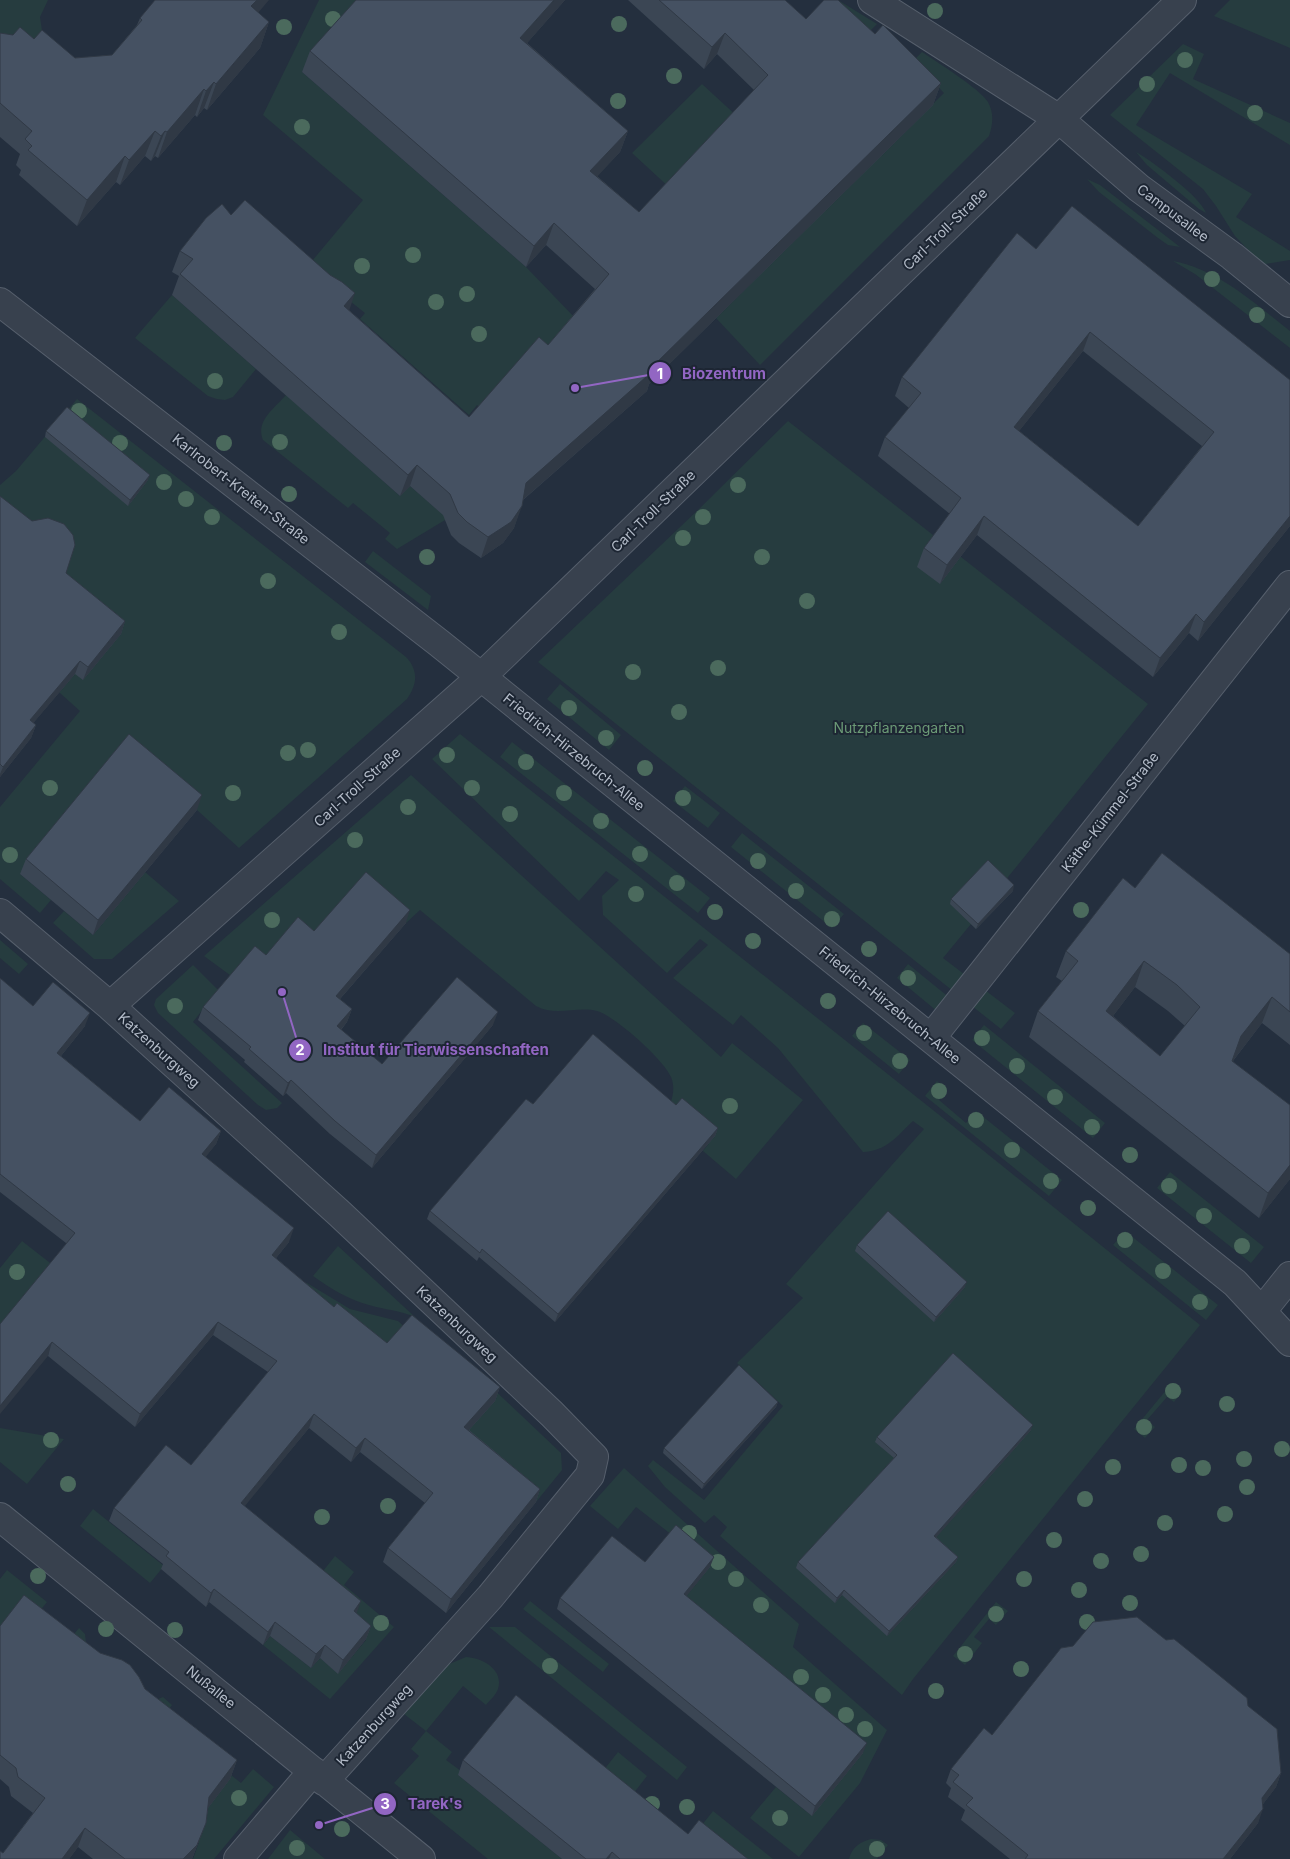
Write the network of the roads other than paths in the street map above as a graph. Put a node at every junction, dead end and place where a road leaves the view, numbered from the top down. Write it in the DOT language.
graph roads {
  1 [pos="872,0"];
  2 [pos="1182,0"];
  3 [pos="1059,119"];
  4 [pos="0,302"];
  5 [pos="1290,303"];
  6 [pos="1290,585"];
  7 [pos="481,677"];
  8 [pos="0,913"];
  9 [pos="110,1006"];
  10 [pos="931,1038"];
  11 [pos="1290,1276"];
  12 [pos="1262,1311"];
  13 [pos="1290,1342"];
  14 [pos="0,1517"];
  15 [pos="319,1776"];
  16 [pos="238,1859"];
  17 [pos="421,1859"];
  1 -- 3 [label="street, Campusallee"];
  2 -- 3 [label="street, Carl-Troll-Straße"];
  3 -- 5 [label="street, Campusallee"];
  3 -- 7 [label="street, Carl-Troll-Straße"];
  4 -- 7 [label="street, Karlrobert-Kreiten-Straße"];
  6 -- 10 [label="street, Käthe-Kümmel-Straße"];
  7 -- 9 [label="street, Carl-Troll-Straße"];
  7 -- 10 [label="street, Friedrich-Hirzebruch-Allee"];
  8 -- 9 [label="street, Katzenburgweg"];
  9 -- 15 [label="street, Katzenburgweg"];
  10 -- 12 [label="street, Friedrich-Hirzebruch-Allee"];
  11 -- 12 [label="street"];
  12 -- 13 [label="street, Friedrich-Hirzebruch-Allee"];
  14 -- 15 [label="street, Nußallee"];
  15 -- 16 [label="street"];
  15 -- 17 [label="street, Nußallee"];
}
